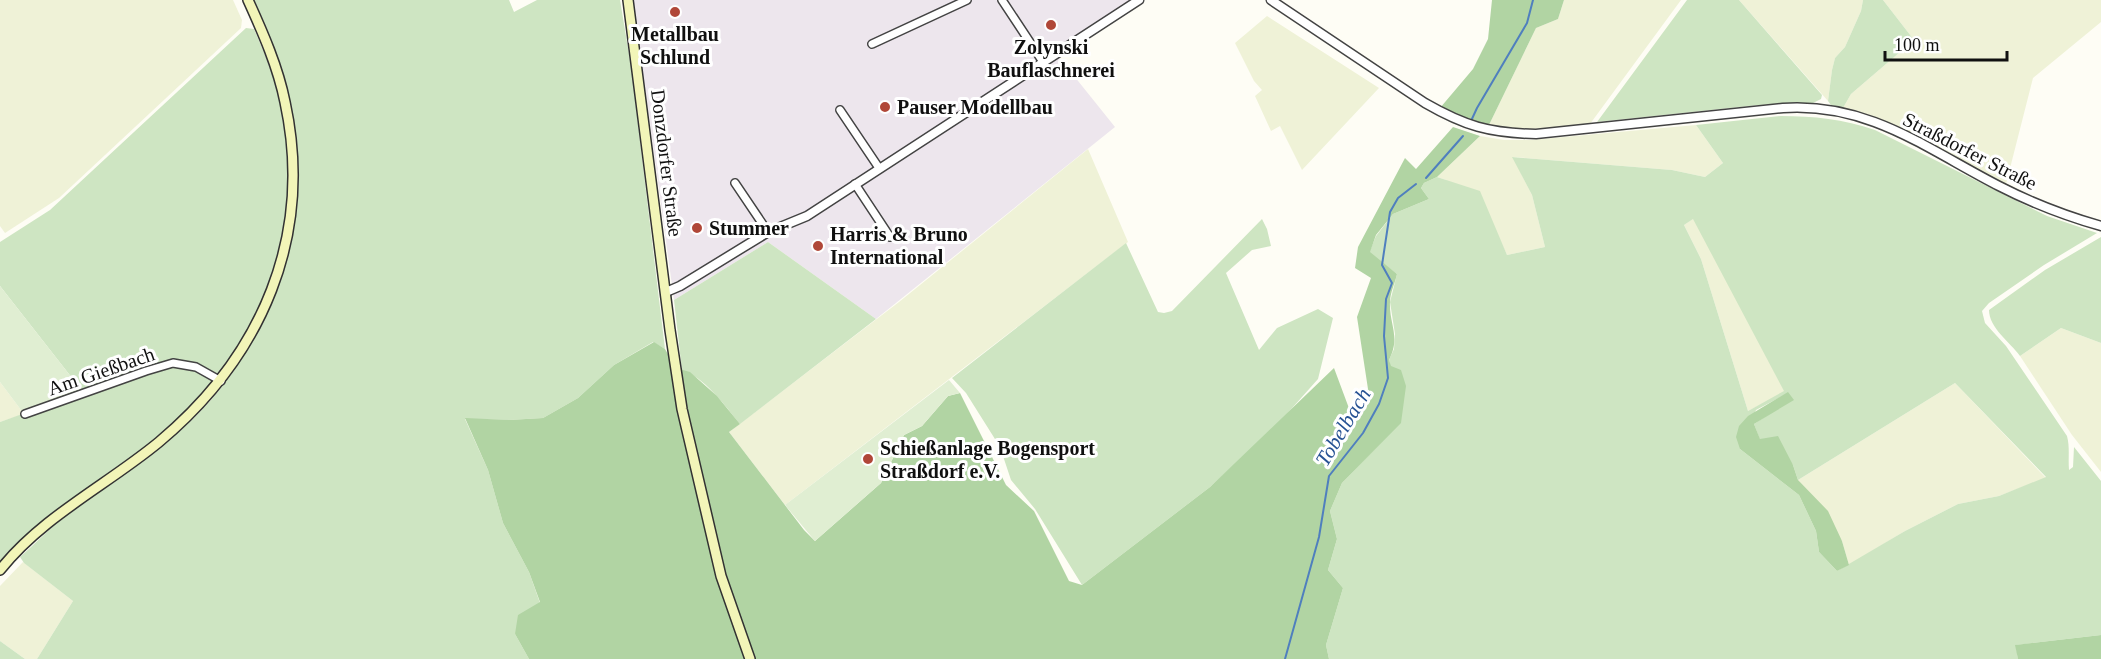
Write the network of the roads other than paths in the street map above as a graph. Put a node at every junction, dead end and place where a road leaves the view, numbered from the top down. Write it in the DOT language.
graph roads {
  1 [pos="248,0"];
  2 [pos="628,0"];
  3 [pos="967,0"];
  4 [pos="1002,0"];
  5 [pos="1138,0"];
  6 [pos="1271,0"];
  7 [pos="872,44"];
  8 [pos="1043,62"];
  9 [pos="840,110"];
  10 [pos="879,168"];
  11 [pos="735,183"];
  12 [pos="855,184"];
  13 [pos="2101,226"];
  14 [pos="768,232"];
  15 [pos="890,237"];
  16 [pos="666,292"];
  17 [pos="221,381"];
  18 [pos="25,414"];
  19 [pos="0,570"];
  20 [pos="750,659"];
  1 -- 17 [label="main road"];
  2 -- 16 [label="main road, Donzdorfer Straße"];
  3 -- 7 [label="street"];
  4 -- 8 [label="street"];
  5 -- 8 [label="street"];
  6 -- 13 [label="street, Straßdorfer Straße"];
  8 -- 10 [label="street"];
  9 -- 10 [label="street"];
  10 -- 12 [label="street"];
  11 -- 14 [label="street"];
  12 -- 14 [label="street"];
  12 -- 15 [label="street"];
  14 -- 16 [label="street"];
  16 -- 20 [label="main road, Donzdorfer Straße"];
  17 -- 18 [label="street, Am Gießbach"];
  17 -- 19 [label="main road"];
}
